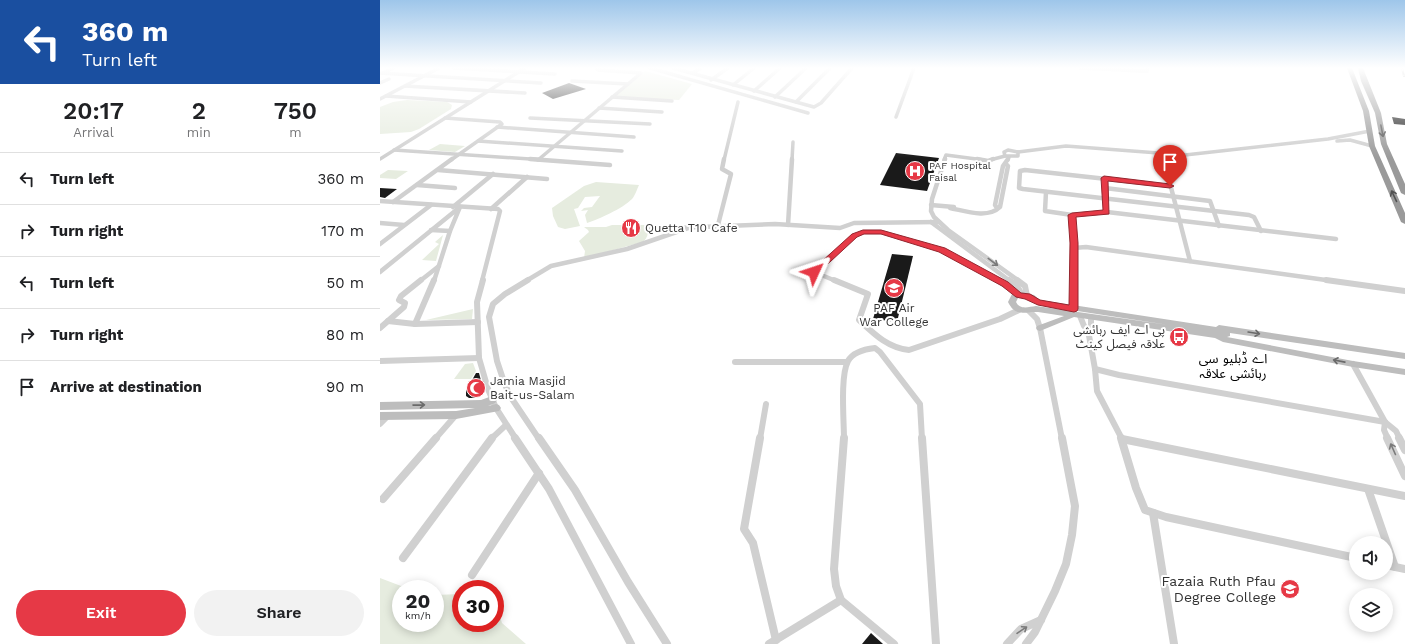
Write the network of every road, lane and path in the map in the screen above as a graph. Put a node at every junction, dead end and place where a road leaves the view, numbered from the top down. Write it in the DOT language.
graph roads {
  1 [pos="415,98"];
  2 [pos="477,98"];
  3 [pos="611,98"];
  4 [pos="628,98"];
  5 [pos="756,98"];
  6 [pos="779,98"];
  7 [pos="800,98"];
  8 [pos="826,98"];
  9 [pos="903,98"];
  10 [pos="1354,98"];
  11 [pos="1360,98"];
  12 [pos="1371,98"];
  13 [pos="672,101"];
  14 [pos="471,102"];
  15 [pos="738,102"];
  16 [pos="796,102"];
  17 [pos="599,108"];
  18 [pos="1366,111"];
  19 [pos="662,112"];
  20 [pos="808,113"];
  21 [pos="896,117"];
  22 [pos="445,118"];
  23 [pos="530,118"];
  24 [pos="584,120"];
  25 [pos="650,124"];
  26 [pos="496,127"];
  27 [pos="1370,131"];
  28 [pos="570,133"];
  29 [pos="634,137"];
  30 [pos="1338,137"];
  31 [pos="1324,139"];
  32 [pos="1343,140"];
  33 [pos="478,141"];
  34 [pos="793,142"];
  35 [pos="1328,142"];
  36 [pos="554,146"];
  37 [pos="1372,146"];
  38 [pos="394,150"];
  39 [pos="622,151"];
  40 [pos="1232,151"];
  41 [pos="1018,152"];
  42 [pos="458,155"];
  43 [pos="1007,156"];
  44 [pos="380,159"];
  45 [pos="538,160"];
  46 [pos="610,165"];
  47 [pos="1160,166"];
  48 [pos="438,170"];
  49 [pos="493,174"];
  50 [pos="527,177"];
  51 [pos="1104,178"];
  52 [pos="547,179"];
  53 [pos="417,185"];
  54 [pos="1170,186"];
  55 [pos="455,188"];
  56 [pos="1105,188"];
  57 [pos="1046,192"];
  58 [pos="1405,193"];
  59 [pos="1174,196"];
  60 [pos="1106,200"];
  61 [pos="380,201"];
  62 [pos="393,202"];
  63 [pos="431,205"];
  64 [pos="931,205"];
  65 [pos="453,206"];
  66 [pos="460,207"];
  67 [pos="1177,207"];
  68 [pos="491,209"];
  69 [pos="1215,211"];
  70 [pos="1107,212"];
  71 [pos="1072,215"];
  72 [pos="1181,222"];
  73 [pos="1405,222"];
  74 [pos="380,223"];
  75 [pos="937,224"];
  76 [pos="404,225"];
  77 [pos="718,225"];
  78 [pos="788,225"];
  79 [pos="846,226"];
  80 [pos="1220,226"];
  81 [pos="691,228"];
  82 [pos="651,229"];
  83 [pos="431,230"];
  84 [pos="450,231"];
  85 [pos="1261,231"];
  86 [pos="1336,239"];
  87 [pos="380,244"];
  88 [pos="1074,248"];
  89 [pos="1190,261"];
  90 [pos="439,265"];
  91 [pos="380,272"];
  92 [pos="1405,291"];
  93 [pos="1023,295"];
  94 [pos="1018,310"];
  95 [pos="1029,311"];
  96 [pos="1076,313"];
  97 [pos="1091,318"];
  98 [pos="1117,318"];
  99 [pos="388,322"];
  100 [pos="478,322"];
  101 [pos="415,324"];
  102 [pos="380,328"];
  103 [pos="1040,328"];
  104 [pos="1088,330"];
  105 [pos="1217,333"];
  106 [pos="1405,356"];
  107 [pos="479,358"];
  108 [pos="380,361"];
  109 [pos="735,362"];
  110 [pos="847,362"];
  111 [pos="1354,364"];
  112 [pos="1095,369"];
  113 [pos="1405,372"];
  114 [pos="494,404"];
  115 [pos="766,404"];
  116 [pos="380,406"];
  117 [pos="456,415"];
  118 [pos="384,416"];
  119 [pos="1385,422"];
  120 [pos="380,424"];
  121 [pos="506,425"];
  122 [pos="1122,439"];
  123 [pos="1405,450"];
  124 [pos="538,473"];
  125 [pos="1405,476"];
  126 [pos="1368,489"];
  127 [pos="1405,496"];
  128 [pos="383,499"];
  129 [pos="1153,513"];
  130 [pos="1349,556"];
  131 [pos="403,558"];
  132 [pos="1395,567"];
  133 [pos="1405,569"];
  134 [pos="472,575"];
  135 [pos="840,600"];
  136 [pos="1041,620"];
  137 [pos="772,642"];
  138 [pos="632,644"];
  139 [pos="667,644"];
  140 [pos="894,644"];
  141 [pos="936,644"];
  142 [pos="1006,644"];
  143 [pos="1026,644"];
  144 [pos="1174,644"];
  1 -- 14 [label="street"];
  2 -- 14 [label="street"];
  3 -- 17 [label="street"];
  4 -- 13 [label="street"];
  5 -- 20 [label="street"];
  6 -- 16 [label="street"];
  7 -- 16 [label="street"];
  8 -- 16 [label="street"];
  9 -- 21 [label="street"];
  10 -- 18 [label="highway"];
  11 -- 18 [label="highway"];
  12 -- 58 [label="highway, one-way"];
  14 -- 22 [label="street"];
  15 -- 77 [label="street"];
  17 -- 19 [label="street"];
  17 -- 24 [label="street"];
  18 -- 27 [label="highway"];
  22 -- 26 [label="street"];
  22 -- 38 [label="street"];
  23 -- 24 [label="street"];
  24 -- 25 [label="street"];
  24 -- 28 [label="street"];
  26 -- 28 [label="street"];
  26 -- 33 [label="street"];
  27 -- 30 [label="street"];
  27 -- 37 [label="highway"];
  28 -- 29 [label="street"];
  28 -- 36 [label="street"];
  30 -- 31 [label="street"];
  30 -- 32 [label="street"];
  31 -- 35 [label="street"];
  31 -- 40 [label="street"];
  32 -- 35 [label="street"];
  32 -- 37 [label="street"];
  33 -- 36 [label="street"];
  33 -- 42 [label="street"];
  34 -- 78 [label="street"];
  35 -- 40 [label="street"];
  36 -- 39 [label="street"];
  36 -- 45 [label="street"];
  73 -- 37 [label="highway, one-way"];
  38 -- 42 [label="street"];
  38 -- 44 [label="street"];
  40 -- 41 [label="street"];
  41 -- 43 [label="street"];
  41 -- 43 [label="street"];
  42 -- 45 [label="street"];
  42 -- 48 [label="street"];
  43 -- 64 [label="street"];
  43 -- 64 [label="street"];
  45 -- 46 [label="street"];
  47 -- 54 [label="street"];
  48 -- 49 [label="street"];
  48 -- 53 [label="street"];
  49 -- 50 [label="street"];
  49 -- 65 [label="street"];
  50 -- 52 [label="street"];
  50 -- 68 [label="street"];
  51 -- 54 [label="street"];
  51 -- 56 [label="street"];
  51 -- 57 [label="street"];
  53 -- 55 [label="street"];
  53 -- 62 [label="street"];
  54 -- 59 [label="street"];
  56 -- 59 [label="street"];
  56 -- 60 [label="street"];
  57 -- 60 [label="street"];
  57 -- 71 [label="street"];
  59 -- 67 [label="street"];
  59 -- 69 [label="street"];
  60 -- 67 [label="street"];
  60 -- 70 [label="street"];
  61 -- 62 [label="street"];
  62 -- 63 [label="street"];
  63 -- 65 [label="street"];
  63 -- 76 [label="street"];
  64 -- 75 [label="street"];
  65 -- 66 [label="street"];
  66 -- 68 [label="street"];
  66 -- 83 [label="street"];
  66 -- 84 [label="street"];
  67 -- 69 [label="street"];
  67 -- 72 [label="street"];
  68 -- 100 [label="street"];
  69 -- 80 [label="street"];
  69 -- 85 [label="street"];
  70 -- 71 [label="street"];
  70 -- 72 [label="street"];
  71 -- 88 [label="street"];
  72 -- 80 [label="street"];
  72 -- 89 [label="street"];
  74 -- 76 [label="street"];
  75 -- 79 [label="street"];
  75 -- 79 [label="street"];
  75 -- 93 [label="street"];
  75 -- 93 [label="street, one-way"];
  76 -- 87 [label="street"];
  77 -- 78 [label="street"];
  77 -- 81 [label="street"];
  78 -- 79 [label="street"];
  80 -- 85 [label="street"];
  81 -- 82 [label="street"];
  81 -- 139 [label="street"];
  83 -- 84 [label="street"];
  83 -- 91 [label="street"];
  84 -- 90 [label="street"];
  85 -- 86 [label="street"];
  88 -- 89 [label="street"];
  88 -- 96 [label="street"];
  89 -- 92 [label="street"];
  90 -- 99 [label="street"];
  90 -- 101 [label="street"];
  93 -- 94 [label="street"];
  93 -- 94 [label="street"];
  93 -- 96 [label="street"];
  94 -- 95 [label="street"];
  95 -- 96 [label="street"];
  95 -- 103 [label="street"];
  96 -- 97 [label="street"];
  96 -- 98 [label="street"];
  96 -- 103 [label="street"];
  96 -- 104 [label="street"];
  97 -- 98 [label="street"];
  97 -- 104 [label="street"];
  98 -- 105 [label="street"];
  99 -- 101 [label="street"];
  99 -- 102 [label="street"];
  100 -- 101 [label="street"];
  100 -- 107 [label="street"];
  103 -- 136 [label="street"];
  104 -- 112 [label="street"];
  105 -- 106 [label="street, one-way"];
  111 -- 105 [label="street, one-way"];
  107 -- 108 [label="street"];
  107 -- 114 [label="street"];
  109 -- 110 [label="street"];
  110 -- 135 [label="street"];
  110 -- 141 [label="street"];
  111 -- 113 [label="street"];
  111 -- 119 [label="street"];
  112 -- 119 [label="street"];
  112 -- 122 [label="street"];
  116 -- 114 [label="street, one-way"];
  114 -- 117 [label="street"];
  114 -- 121 [label="street"];
  115 -- 137 [label="street"];
  117 -- 118 [label="street"];
  117 -- 128 [label="street"];
  118 -- 120 [label="street"];
  119 -- 123 [label="street"];
  125 -- 119 [label="street, one-way"];
  121 -- 124 [label="street"];
  121 -- 131 [label="street"];
  122 -- 126 [label="street"];
  122 -- 129 [label="street"];
  124 -- 134 [label="street"];
  124 -- 138 [label="street"];
  126 -- 127 [label="street"];
  126 -- 132 [label="street"];
  129 -- 130 [label="street"];
  129 -- 144 [label="street"];
  132 -- 133 [label="street"];
  135 -- 137 [label="street"];
  135 -- 140 [label="street"];
  142 -- 136 [label="street, one-way"];
  136 -- 143 [label="street"];
}
